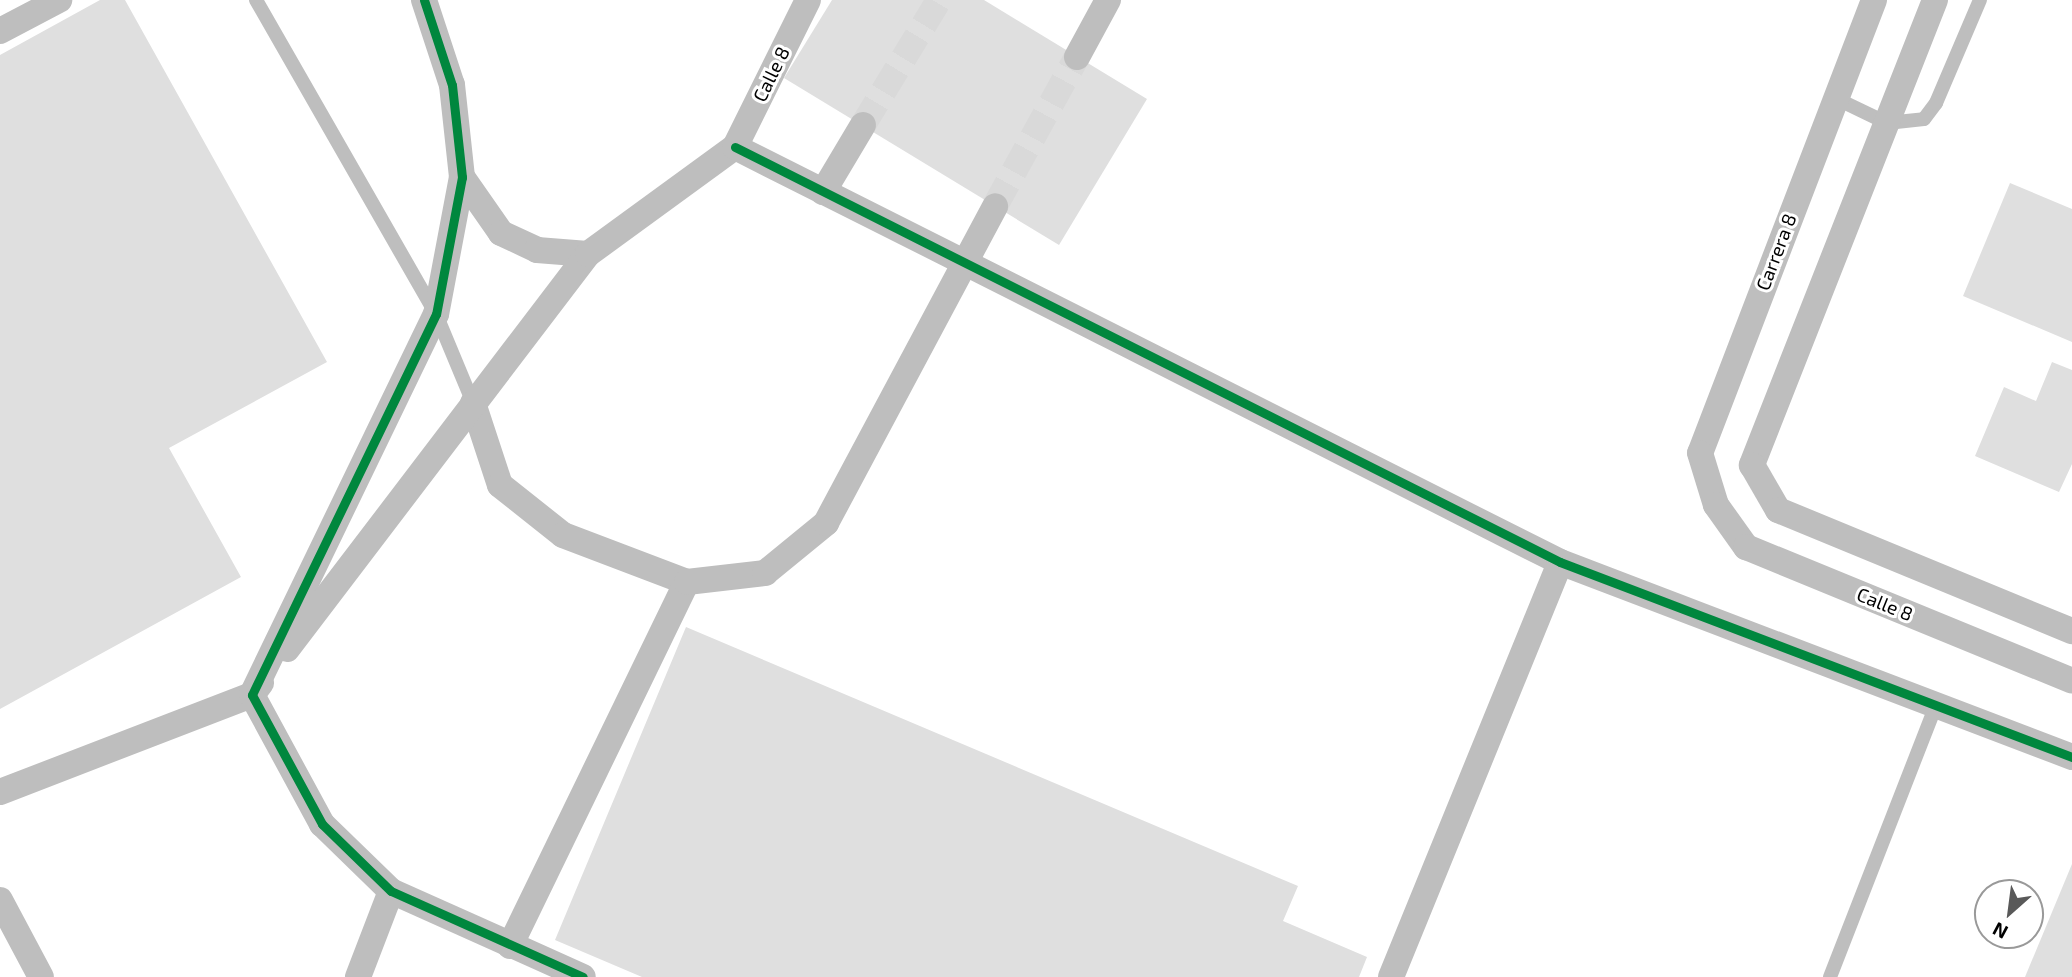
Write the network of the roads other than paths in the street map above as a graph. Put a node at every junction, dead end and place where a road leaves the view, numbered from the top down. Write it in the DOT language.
graph roads {
  1 [pos="256,0"];
  2 [pos="424,0"];
  3 [pos="808,0"];
  4 [pos="1874,0"];
  5 [pos="1935,0"];
  6 [pos="1980,0"];
  7 [pos="1103,2"];
  8 [pos="45,3"];
  9 [pos="0,31"];
  10 [pos="1077,57"];
  11 [pos="1835,97"];
  12 [pos="1887,122"];
  13 [pos="863,125"];
  14 [pos="735,148"];
  15 [pos="462,177"];
  16 [pos="823,192"];
  17 [pos="995,206"];
  18 [pos="588,254"];
  19 [pos="964,263"];
  20 [pos="436,314"];
  21 [pos="473,403"];
  22 [pos="1716,505"];
  23 [pos="1560,562"];
  24 [pos="687,582"];
  25 [pos="2072,631"];
  26 [pos="2072,679"];
  27 [pos="252,695"];
  28 [pos="1937,703"];
  29 [pos="2072,757"];
  30 [pos="0,792"];
  31 [pos="391,891"];
  32 [pos="0,900"];
  33 [pos="510,946"];
  34 [pos="41,977"];
  35 [pos="358,977"];
  36 [pos="583,977"];
  37 [pos="1391,977"];
  38 [pos="1830,977"];
  1 -- 20 [label="lane"];
  2 -- 15 [label="street"];
  3 -- 14 [label="street, Calle 8"];
  4 -- 11 [label="street, Carrera 8"];
  5 -- 12 [label="street"];
  6 -- 12 [label="lane"];
  7 -- 10 [label="street"];
  8 -- 9 [label="street"];
  11 -- 12 [label="lane"];
  11 -- 22 [label="street, Carrera 8"];
  12 -- 25 [label="street"];
  13 -- 16 [label="street"];
  14 -- 16 [label="street"];
  14 -- 18 [label="street"];
  15 -- 18 [label="street"];
  15 -- 20 [label="street"];
  16 -- 19 [label="street"];
  17 -- 19 [label="street"];
  18 -- 21 [label="street"];
  19 -- 23 [label="street"];
  19 -- 24 [label="street"];
  20 -- 21 [label="lane"];
  20 -- 27 [label="street"];
  21 -- 24 [label="street"];
  21 -- 27 [label="street"];
  22 -- 26 [label="street, Calle 8"];
  23 -- 28 [label="street"];
  23 -- 37 [label="street"];
  24 -- 33 [label="street"];
  27 -- 30 [label="street"];
  27 -- 31 [label="street"];
  28 -- 29 [label="street"];
  28 -- 38 [label="lane"];
  31 -- 33 [label="street"];
  31 -- 35 [label="street"];
  32 -- 34 [label="street"];
  33 -- 36 [label="street"];
}
